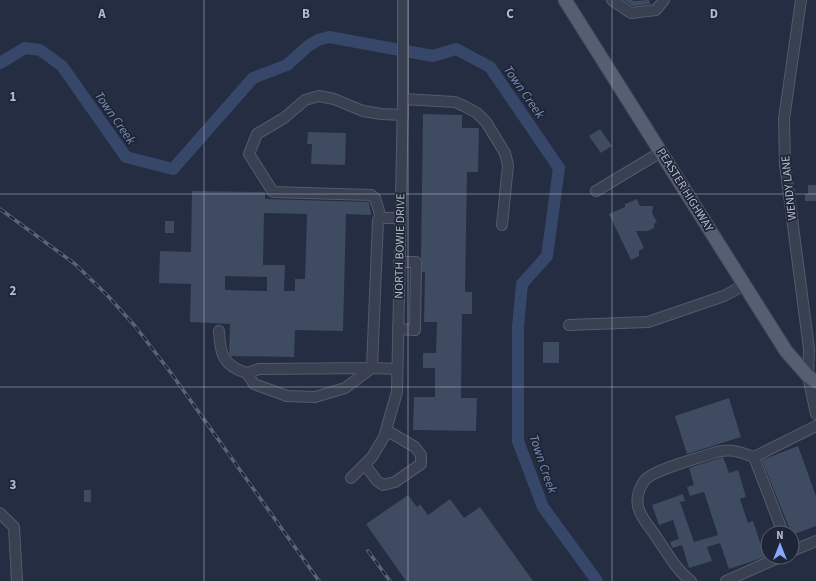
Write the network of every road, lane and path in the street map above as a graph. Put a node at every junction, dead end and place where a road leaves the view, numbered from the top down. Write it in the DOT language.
graph roads {
  1 [pos="404,0"];
  2 [pos="565,0"];
  3 [pos="612,0"];
  4 [pos="664,0"];
  5 [pos="801,0"];
  6 [pos="403,99"];
  7 [pos="403,115"];
  8 [pos="661,152"];
  9 [pos="596,191"];
  10 [pos="381,218"];
  11 [pos="400,218"];
  12 [pos="502,225"];
  13 [pos="400,262"];
  14 [pos="744,285"];
  15 [pos="569,325"];
  16 [pos="398,329"];
  17 [pos="219,331"];
  18 [pos="372,368"];
  19 [pos="397,369"];
  20 [pos="247,373"];
  21 [pos="812,379"];
  22 [pos="816,414"];
  23 [pos="816,426"];
  24 [pos="386,430"];
  25 [pos="754,457"];
  26 [pos="365,465"];
  27 [pos="351,478"];
  28 [pos="0,513"];
  29 [pos="780,525"];
  30 [pos="816,541"];
  31 [pos="800,548"];
  32 [pos="762,565"];
  33 [pos="17,581"];
  34 [pos="691,581"];
  35 [pos="726,581"];
  1 -- 6 [label="street, NORTH BOWIE DRIVE"];
  2 -- 8 [label="main road, PEASTER HIGHWAY"];
  3 -- 4 [label="street"];
  5 -- 21 [label="street, WENDY LANE"];
  6 -- 7 [label="street, NORTH BOWIE DRIVE"];
  6 -- 12 [label="street"];
  7 -- 10 [label="street"];
  7 -- 11 [label="street, NORTH BOWIE DRIVE"];
  8 -- 9 [label="street"];
  8 -- 14 [label="main road, PEASTER HIGHWAY"];
  10 -- 11 [label="street"];
  10 -- 18 [label="street"];
  11 -- 13 [label="street, NORTH BOWIE DRIVE"];
  13 -- 16 [label="street, NORTH BOWIE DRIVE"];
  13 -- 16 [label="street"];
  14 -- 15 [label="street"];
  14 -- 21 [label="main road, PEASTER HIGHWAY"];
  16 -- 19 [label="street, NORTH BOWIE DRIVE"];
  17 -- 20 [label="street"];
  18 -- 19 [label="street"];
  18 -- 20 [label="street"];
  18 -- 20 [label="street"];
  19 -- 24 [label="street, NORTH BOWIE DRIVE"];
  21 -- 22 [label="street, WENDY LANE"];
  23 -- 25 [label="street"];
  24 -- 26 [label="street, NORTH BOWIE DRIVE"];
  24 -- 26 [label="street"];
  25 -- 29 [label="street"];
  25 -- 34 [label="street"];
  26 -- 27 [label="street, NORTH BOWIE DRIVE"];
  28 -- 33 [label="street"];
  30 -- 31 [label="street"];
  32 -- 35 [label="street"];
}
